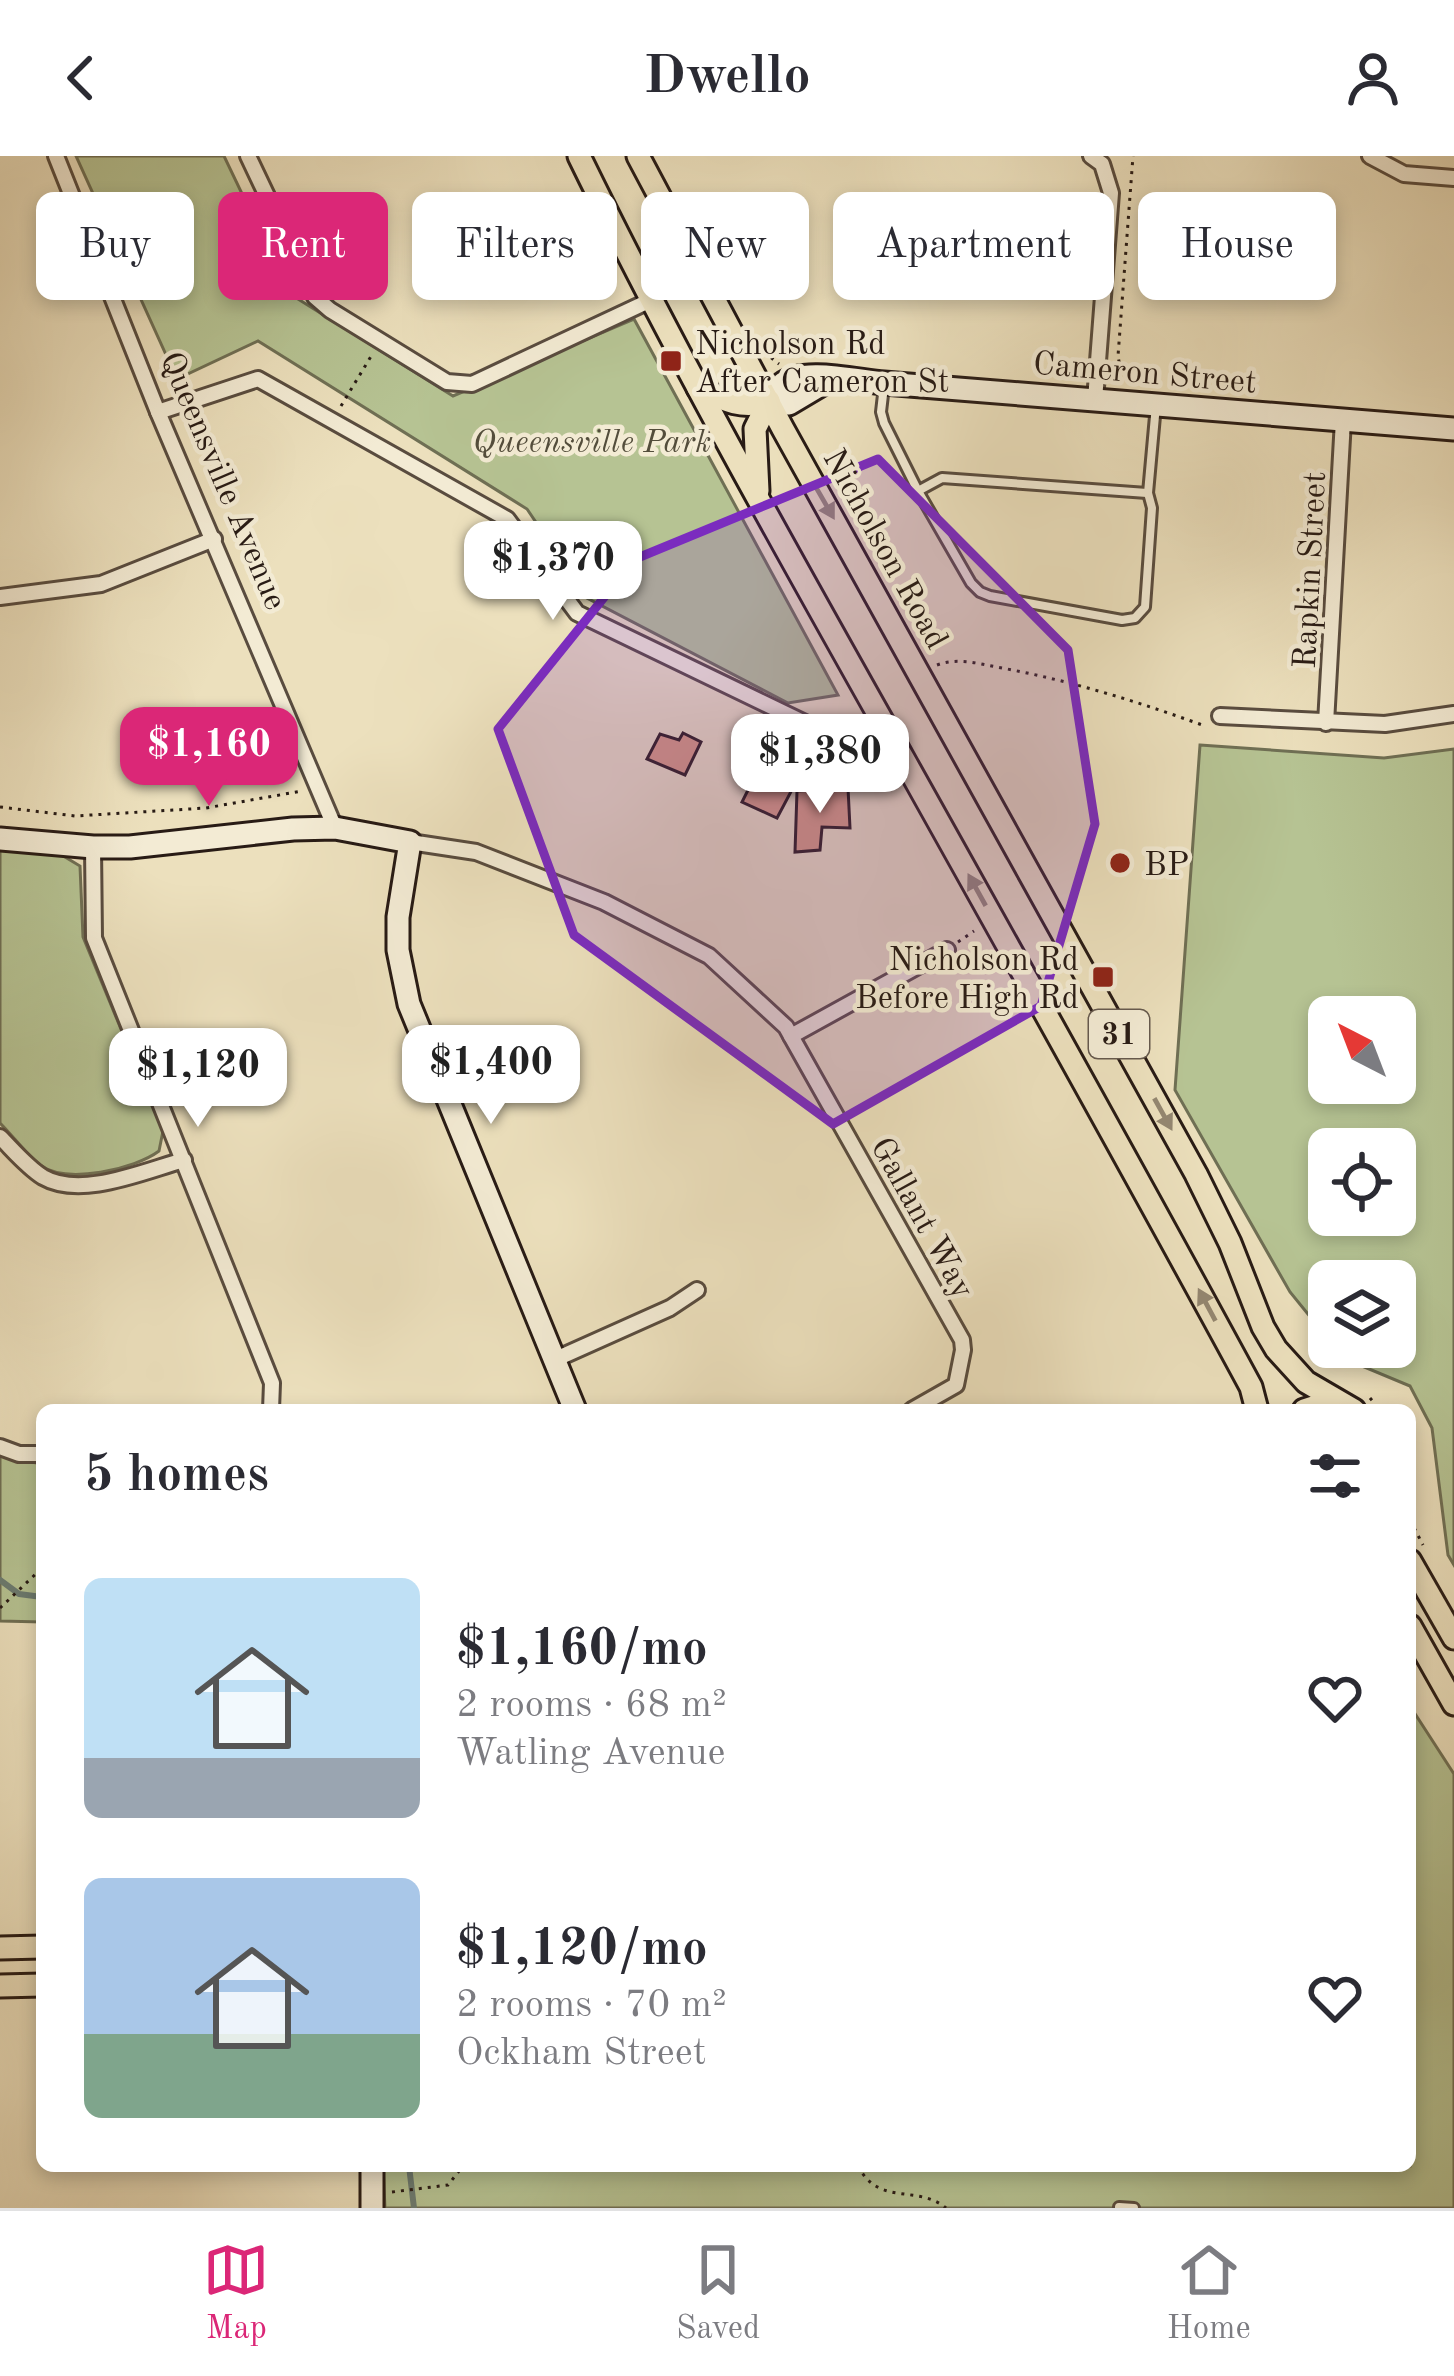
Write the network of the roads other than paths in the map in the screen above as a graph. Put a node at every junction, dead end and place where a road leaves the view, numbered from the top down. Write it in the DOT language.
graph roads {
  1 [pos="56,156"];
  2 [pos="248,156"];
  3 [pos="579,156"];
  4 [pos="638,156"];
  5 [pos="1090,156"];
  6 [pos="1370,156"];
  7 [pos="1454,178"];
  8 [pos="641,280"];
  9 [pos="651,300"];
  10 [pos="884,383"];
  11 [pos="698,388"];
  12 [pos="1096,390"];
  13 [pos="769,401"];
  14 [pos="1156,404"];
  15 [pos="158,412"];
  16 [pos="1343,420"];
  17 [pos="1454,429"];
  18 [pos="918,490"];
  19 [pos="1148,493"];
  20 [pos="760,503"];
  21 [pos="214,539"];
  22 [pos="0,597"];
  23 [pos="1454,714"];
  24 [pos="1220,716"];
  25 [pos="1326,723"];
  26 [pos="832,736"];
  27 [pos="335,828"];
  28 [pos="0,838"];
  29 [pos="410,842"];
  30 [pos="93,847"];
  31 [pos="947,950"];
  32 [pos="791,1036"];
  33 [pos="0,1137"];
  34 [pos="184,1160"];
  35 [pos="697,1290"];
  36 [pos="556,1359"];
  37 [pos="271,1404"];
  38 [pos="573,1404"];
  39 [pos="922,1404"];
  40 [pos="1256,1404"];
  41 [pos="1342,1404"];
  42 [pos="0,1447"];
  43 [pos="36,1454"];
  44 [pos="1416,1572"];
  45 [pos="1416,1637"];
  46 [pos="1454,1638"];
  47 [pos="1454,1704"];
  48 [pos="36,1947"];
  49 [pos="0,1948"];
  50 [pos="0,1985"];
  51 [pos="36,1985"];
  52 [pos="372,2172"];
  53 [pos="1119,2207"];
  54 [pos="373,2208"];
  55 [pos="1134,2208"];
  1 -- 15 [label="street, Queensville Avenue"];
  2 -- 9 [label="street"];
  3 -- 8 [label="main road, 31"];
  4 -- 13 [label="main road, Nicholson Road / 31"];
  5 -- 12 [label="street"];
  6 -- 7 [label="street"];
  9 -- 11 [label="main road, 31"];
  10 -- 12 [label="street, Cameron Street"];
  10 -- 13 [label="street, Cameron Street"];
  10 -- 18 [label="lane"];
  11 -- 13 [label="main road"];
  11 -- 20 [label="main road, 31"];
  12 -- 14 [label="street, Cameron Street"];
  13 -- 20 [label="main road"];
  13 -- 41 [label="main road, Nicholson Road / 31, one-way"];
  14 -- 16 [label="street, Cameron Street"];
  14 -- 19 [label="lane"];
  15 -- 21 [label="street, Queensville Avenue"];
  15 -- 26 [label="street"];
  16 -- 17 [label="street, Cameron Street"];
  16 -- 25 [label="street, Rapkin Street"];
  18 -- 19 [label="lane"];
  18 -- 19 [label="lane"];
  40 -- 20 [label="main road, 31, one-way"];
  21 -- 22 [label="street"];
  21 -- 27 [label="street, Queensville Avenue"];
  23 -- 25 [label="street"];
  24 -- 25 [label="street"];
  27 -- 29 [label="street"];
  27 -- 30 [label="street"];
  28 -- 30 [label="street"];
  29 -- 32 [label="street"];
  29 -- 36 [label="street"];
  30 -- 34 [label="street"];
  31 -- 32 [label="street"];
  32 -- 39 [label="street, Gallant Way"];
  33 -- 34 [label="street"];
  34 -- 37 [label="street"];
  35 -- 36 [label="street"];
  36 -- 38 [label="street"];
  42 -- 43 [label="street"];
  44 -- 46 [label="main road"];
  45 -- 47 [label="main road"];
  48 -- 49 [label="main road"];
  50 -- 51 [label="main road"];
  52 -- 54 [label="street"];
  53 -- 55 [label="lane"];
}
